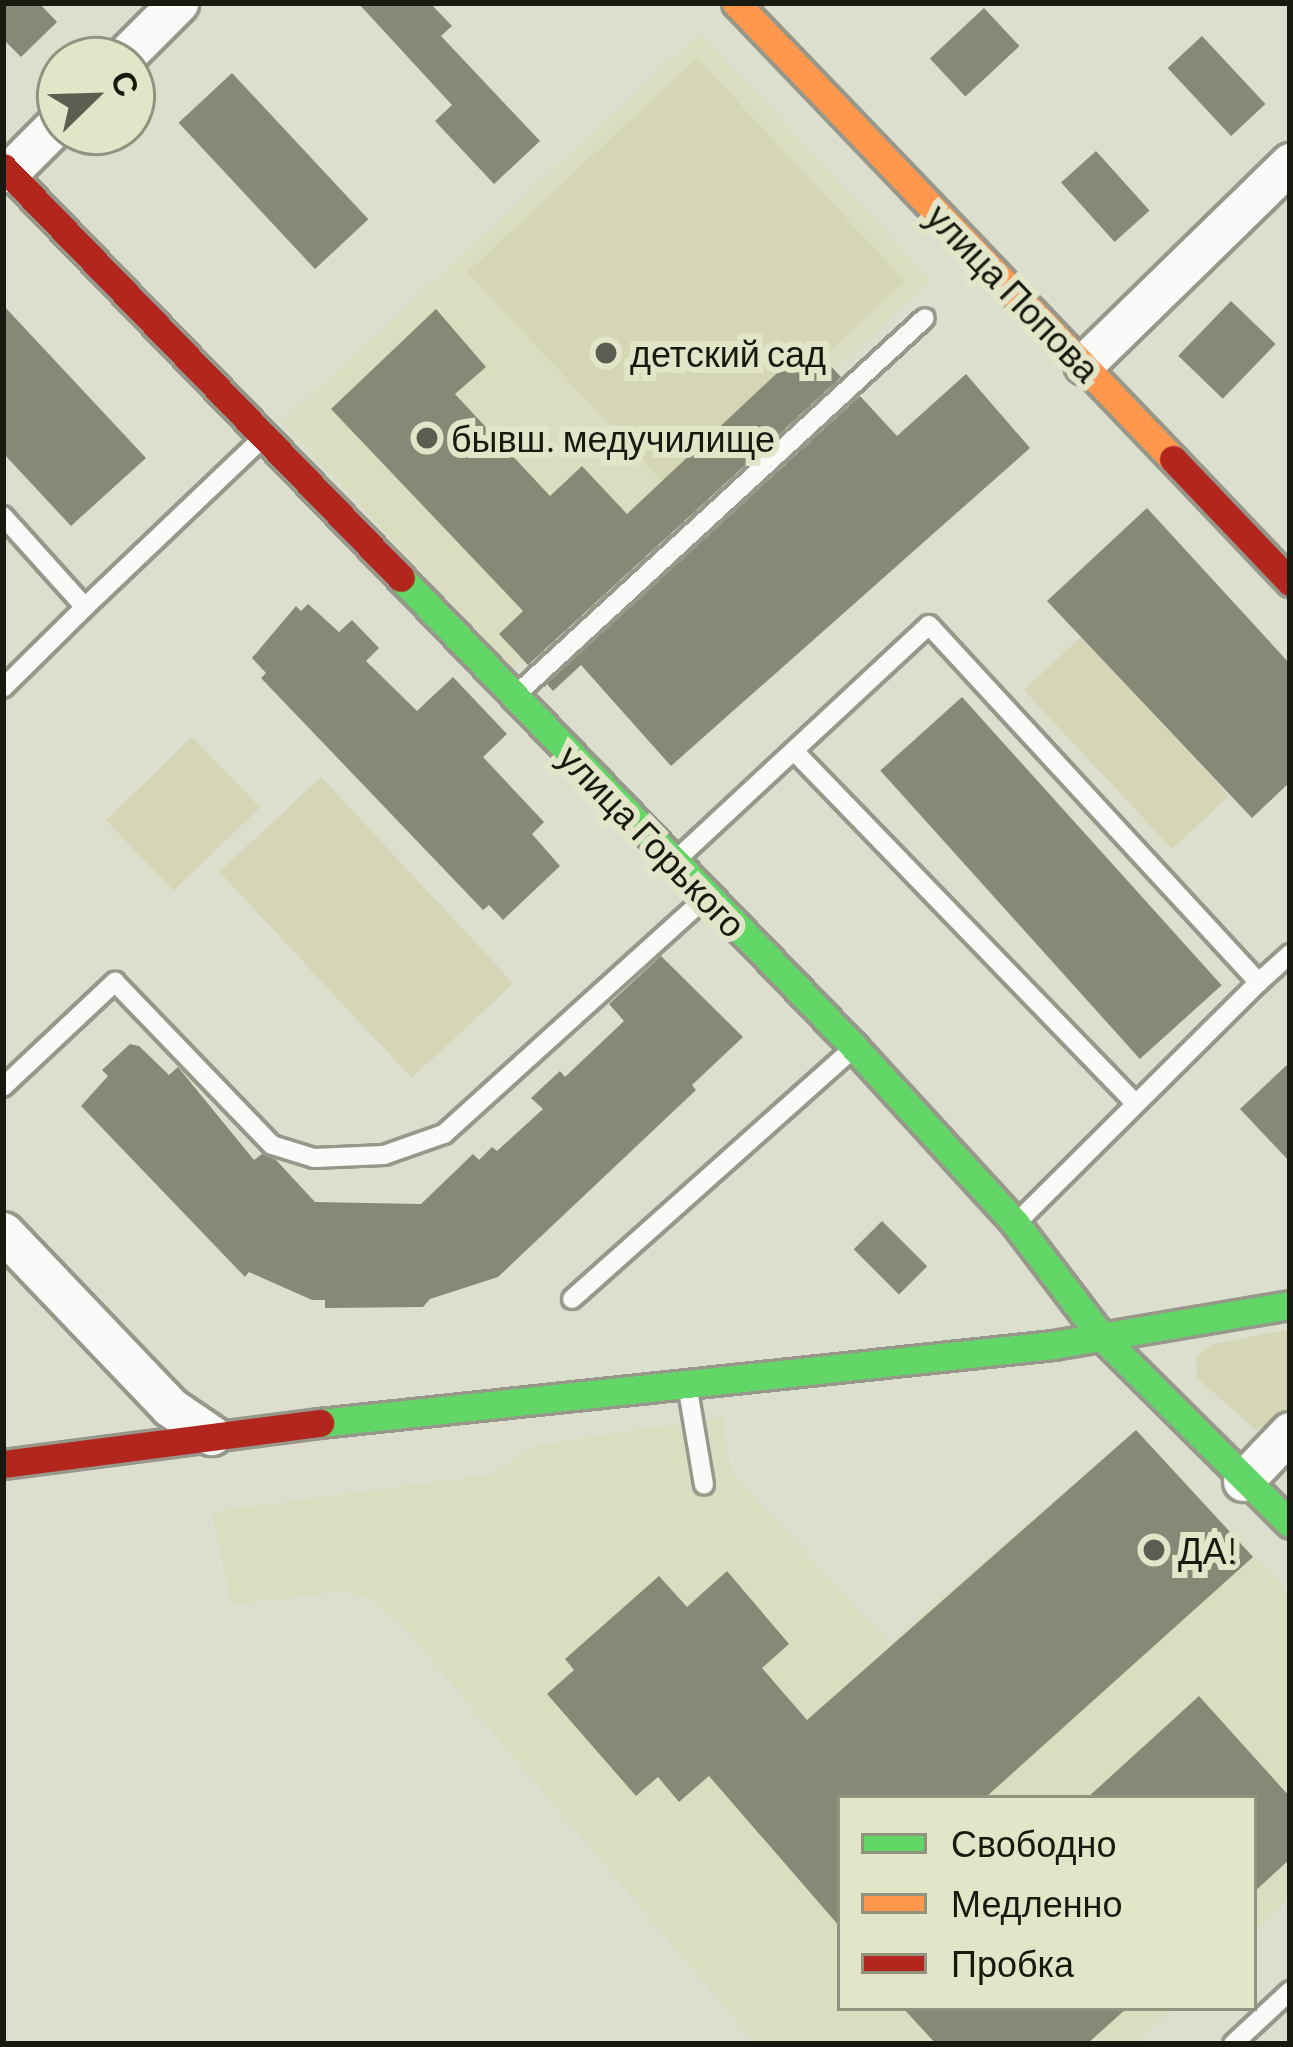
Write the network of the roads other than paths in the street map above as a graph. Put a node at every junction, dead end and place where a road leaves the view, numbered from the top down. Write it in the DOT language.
graph roads {
  1 [pos="178,3"];
  2 [pos="736,3"];
  3 [pos="145,36"];
  4 [pos="36,143"];
  5 [pos="1290,163"];
  6 [pos="6,170"];
  7 [pos="925,318"];
  8 [pos="1084,364"];
  9 [pos="263,437"];
  10 [pos="3,516"];
  11 [pos="1290,582"];
  12 [pos="86,607"];
  13 [pos="3,688"];
  14 [pos="514,696"];
  15 [pos="795,752"];
  16 [pos="674,861"];
  17 [pos="707,896"];
  18 [pos="1290,954"];
  19 [pos="1259,982"];
  20 [pos="854,1047"];
  21 [pos="3,1087"];
  22 [pos="1134,1102"];
  23 [pos="1015,1223"];
  24 [pos="3,1232"];
  25 [pos="572,1299"];
  26 [pos="1290,1305"];
  27 [pos="1102,1337"];
  28 [pos="687,1386"];
  29 [pos="1290,1432"];
  30 [pos="211,1435"];
  31 [pos="3,1464"];
  32 [pos="1244,1480"];
  33 [pos="704,1486"];
  34 [pos="1290,1524"];
  35 [pos="1290,1991"];
  36 [pos="1233,2044"];
  1 -- 3 [label="street"];
  2 -- 8 [label="street, улица Попова"];
  4 -- 6 [label="street"];
  5 -- 8 [label="street"];
  6 -- 9 [label="street, улица Горького"];
  7 -- 14 [label="lane"];
  8 -- 11 [label="street, улица Попова"];
  9 -- 12 [label="lane"];
  9 -- 14 [label="street, улица Горького"];
  10 -- 12 [label="lane"];
  12 -- 13 [label="lane"];
  14 -- 16 [label="street, улица Горького"];
  15 -- 16 [label="lane"];
  15 -- 19 [label="lane"];
  15 -- 22 [label="lane"];
  16 -- 17 [label="street, улица Горького"];
  17 -- 20 [label="street, улица Горького"];
  17 -- 21 [label="lane"];
  18 -- 19 [label="lane"];
  19 -- 22 [label="lane"];
  20 -- 23 [label="street, улица Горького"];
  20 -- 25 [label="lane"];
  22 -- 23 [label="lane"];
  23 -- 27 [label="street, улица Горького"];
  24 -- 30 [label="street"];
  26 -- 27 [label="street"];
  27 -- 28 [label="street"];
  27 -- 32 [label="street, улица Горького"];
  28 -- 30 [label="street"];
  28 -- 33 [label="lane"];
  29 -- 32 [label="street"];
  30 -- 31 [label="street"];
  32 -- 34 [label="street, улица Горького"];
  35 -- 36 [label="lane"];
}
